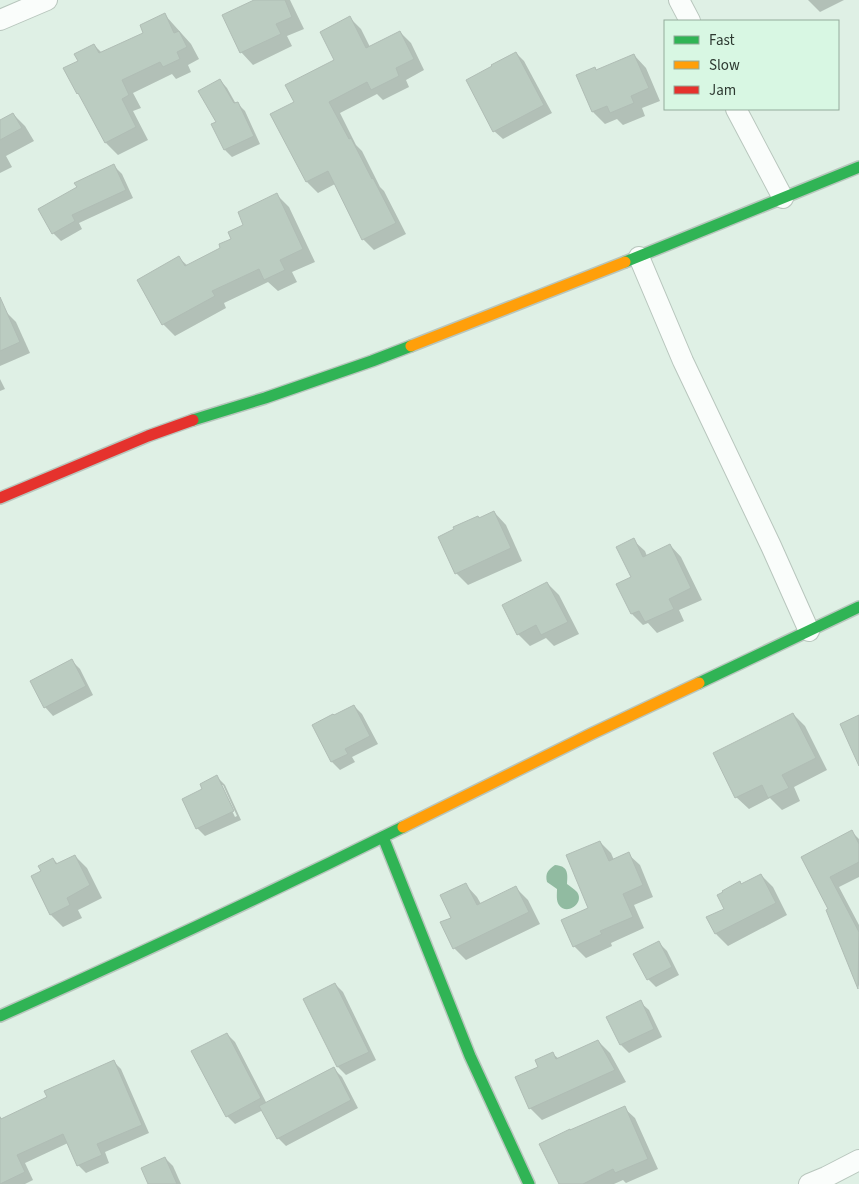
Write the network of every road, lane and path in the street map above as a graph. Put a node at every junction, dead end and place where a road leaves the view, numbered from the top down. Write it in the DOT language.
graph roads {
  1 [pos="47,0"];
  2 [pos="679,0"];
  3 [pos="0,20"];
  4 [pos="689,20"];
  5 [pos="737,110"];
  6 [pos="859,167"];
  7 [pos="783,198"];
  8 [pos="639,257"];
  9 [pos="0,498"];
  10 [pos="859,607"];
  11 [pos="809,631"];
  12 [pos="382,837"];
  13 [pos="0,1016"];
  14 [pos="859,1160"];
  15 [pos="529,1184"];
  16 [pos="809,1184"];
  1 -- 3 [label="street"];
  2 -- 4 [label="street"];
  5 -- 7 [label="street"];
  6 -- 7 [label="street"];
  7 -- 8 [label="street"];
  8 -- 9 [label="street"];
  8 -- 11 [label="street"];
  10 -- 11 [label="street"];
  11 -- 12 [label="street"];
  12 -- 13 [label="street"];
  12 -- 15 [label="street"];
  14 -- 16 [label="street"];
}
